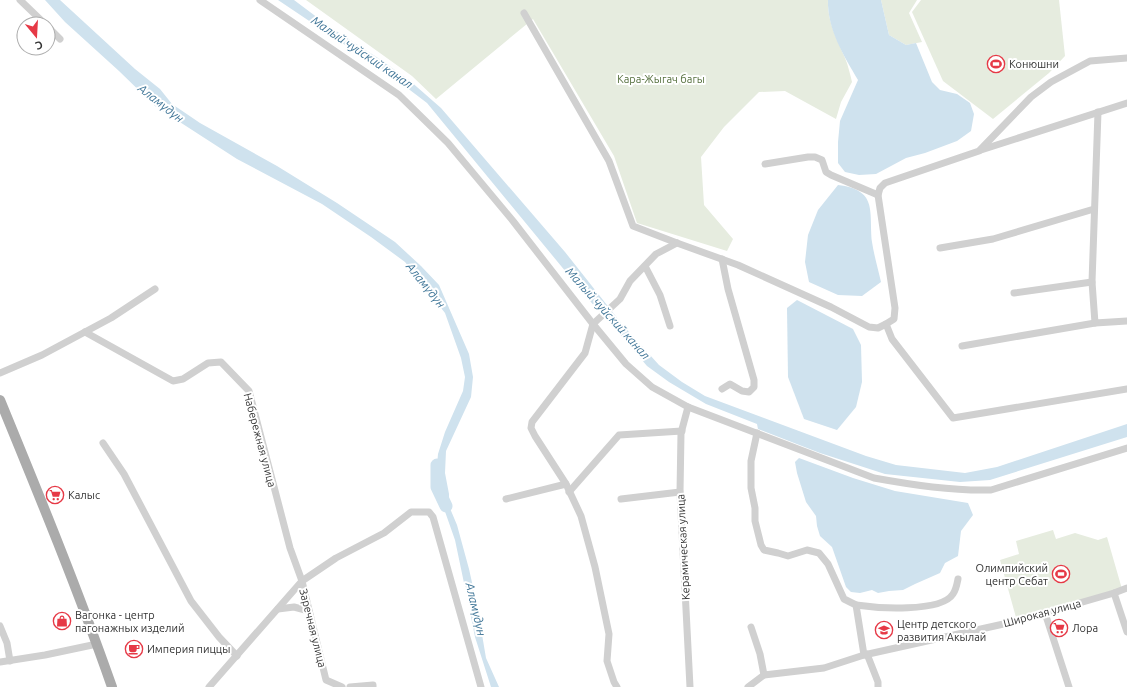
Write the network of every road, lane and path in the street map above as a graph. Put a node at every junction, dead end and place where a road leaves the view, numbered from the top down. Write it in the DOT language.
graph roads {
  1 [pos="20,0"];
  2 [pos="260,0"];
  3 [pos="524,13"];
  4 [pos="37,16"];
  5 [pos="56,34"];
  6 [pos="60,38"];
  7 [pos="1127,58"];
  8 [pos="1127,103"];
  9 [pos="1098,112"];
  10 [pos="979,151"];
  11 [pos="765,164"];
  12 [pos="878,195"];
  13 [pos="1094,209"];
  14 [pos="678,244"];
  15 [pos="940,248"];
  16 [pos="722,259"];
  17 [pos="644,266"];
  18 [pos="1092,282"];
  19 [pos="155,289"];
  20 [pos="1014,293"];
  21 [pos="1127,321"];
  22 [pos="1095,323"];
  23 [pos="593,324"];
  24 [pos="886,324"];
  25 [pos="670,326"];
  26 [pos="85,332"];
  27 [pos="962,346"];
  28 [pos="0,373"];
  29 [pos="722,389"];
  30 [pos="1127,389"];
  31 [pos="0,400"];
  32 [pos="688,407"];
  33 [pos="682,431"];
  34 [pos="757,433"];
  35 [pos="103,442"];
  36 [pos="1127,448"];
  37 [pos="566,484"];
  38 [pos="569,492"];
  39 [pos="680,492"];
  40 [pos="506,499"];
  41 [pos="621,499"];
  42 [pos="958,579"];
  43 [pos="302,581"];
  44 [pos="1127,588"];
  45 [pos="1114,593"];
  46 [pos="856,605"];
  47 [pos="278,609"];
  48 [pos="309,611"];
  49 [pos="1045,613"];
  50 [pos="0,626"];
  51 [pos="751,627"];
  52 [pos="1127,632"];
  53 [pos="97,644"];
  54 [pos="866,655"];
  55 [pos="238,656"];
  56 [pos="10,661"];
  57 [pos="0,662"];
  58 [pos="764,675"];
  59 [pos="112,687"];
  60 [pos="209,687"];
  61 [pos="342,687"];
  62 [pos="350,687"];
  63 [pos="373,687"];
  64 [pos="481,687"];
  65 [pos="617,687"];
  66 [pos="690,687"];
  67 [pos="748,687"];
  68 [pos="878,687"];
  69 [pos="1069,687"];
  1 -- 4 [label="street"];
  2 -- 23 [label="street"];
  3 -- 14 [label="street"];
  5 -- 6 [label="street"];
  7 -- 10 [label="street"];
  8 -- 9 [label="street"];
  9 -- 10 [label="street"];
  9 -- 13 [label="street"];
  10 -- 12 [label="street"];
  11 -- 12 [label="street"];
  12 -- 24 [label="street"];
  13 -- 15 [label="street"];
  13 -- 18 [label="street"];
  14 -- 16 [label="street"];
  14 -- 17 [label="street"];
  16 -- 24 [label="street"];
  16 -- 29 [label="street"];
  17 -- 23 [label="street"];
  17 -- 25 [label="street"];
  18 -- 20 [label="street"];
  18 -- 22 [label="street"];
  19 -- 26 [label="street"];
  21 -- 22 [label="street"];
  22 -- 27 [label="street"];
  23 -- 32 [label="street"];
  23 -- 37 [label="street"];
  24 -- 30 [label="street"];
  26 -- 28 [label="street"];
  26 -- 43 [label="street, Набережная улица"];
  31 -- 53 [label="main road"];
  32 -- 33 [label="street, Керамическая улица"];
  32 -- 34 [label="street"];
  33 -- 38 [label="street"];
  33 -- 39 [label="street, Керамическая улица"];
  34 -- 36 [label="street"];
  34 -- 46 [label="street"];
  35 -- 55 [label="street"];
  37 -- 38 [label="street"];
  37 -- 40 [label="street"];
  38 -- 65 [label="street"];
  39 -- 41 [label="street"];
  39 -- 66 [label="street, Керамическая улица"];
  42 -- 46 [label="street"];
  43 -- 47 [label="street"];
  43 -- 48 [label="street, Заречная улица"];
  43 -- 64 [label="street"];
  44 -- 45 [label="street, Широкая улица"];
  45 -- 49 [label="street, Широкая улица"];
  45 -- 52 [label="street"];
  46 -- 54 [label="street"];
  47 -- 48 [label="street"];
  47 -- 55 [label="street"];
  48 -- 61 [label="street, Заречная улица"];
  49 -- 54 [label="street, Широкая улица"];
  49 -- 69 [label="street"];
  50 -- 56 [label="street"];
  51 -- 58 [label="street"];
  53 -- 56 [label="street"];
  53 -- 59 [label="main road"];
  54 -- 58 [label="street, Широкая улица"];
  54 -- 68 [label="street"];
  55 -- 60 [label="street"];
  56 -- 57 [label="street"];
  58 -- 67 [label="street"];
  62 -- 63 [label="street"];
}
